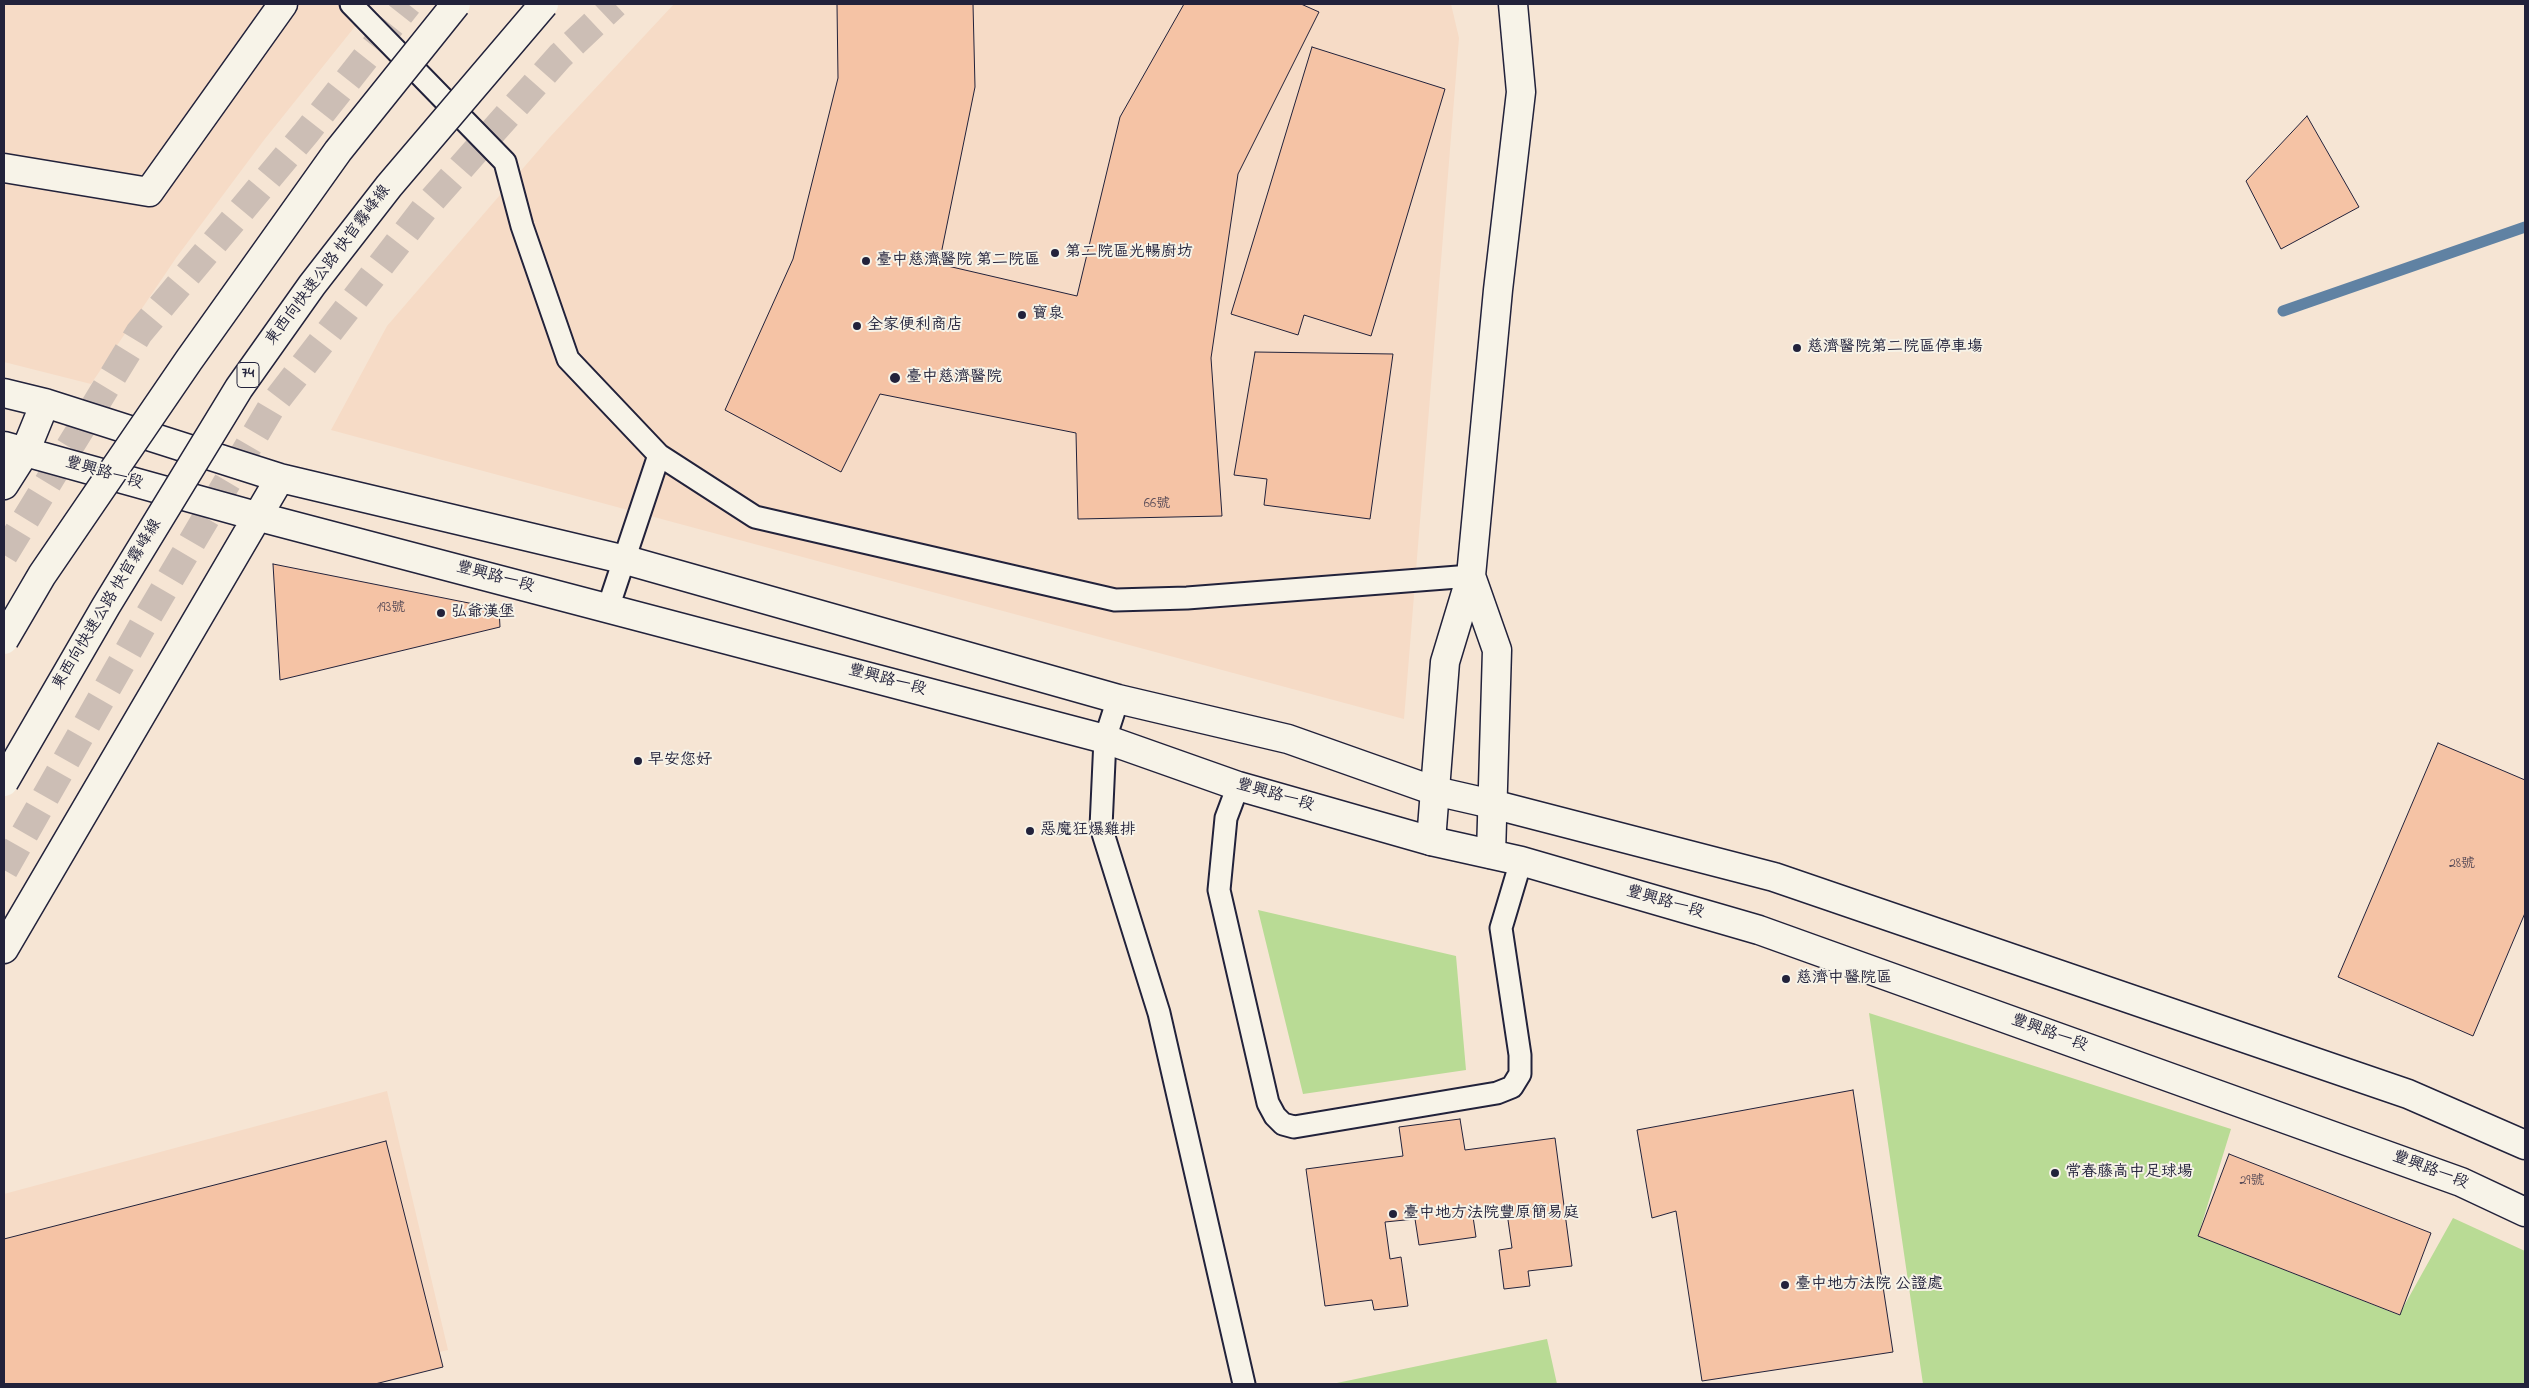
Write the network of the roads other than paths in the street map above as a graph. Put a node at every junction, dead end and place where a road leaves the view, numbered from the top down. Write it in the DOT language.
graph roads {
  1 [pos="283,4"];
  2 [pos="351,4"];
  3 [pos="456,4"];
  4 [pos="544,4"];
  5 [pos="1513,4"];
  6 [pos="4,168"];
  7 [pos="4,392"];
  8 [pos="45,403"];
  9 [pos="14,449"];
  10 [pos="659,455"];
  11 [pos="280,478"];
  12 [pos="4,485"];
  13 [pos="256,516"];
  14 [pos="626,560"];
  15 [pos="1471,576"];
  16 [pos="608,608"];
  17 [pos="4,640"];
  18 [pos="1118,699"];
  19 [pos="1105,739"];
  20 [pos="4,782"];
  21 [pos="1238,786"];
  22 [pos="1435,792"];
  23 [pos="1492,804"];
  24 [pos="1431,840"];
  25 [pos="1491,854"];
  26 [pos="1521,861"];
  27 [pos="4,949"];
  28 [pos="2525,1145"];
  29 [pos="2525,1212"];
  30 [pos="1244,1384"];
  1 -- 6 [label="main road"];
  2 -- 10 [label="lane"];
  3 -- 17 [label="main road, bridge"];
  4 -- 20 [label="main road, 東西向快速公路 快官霧峰線 / 74, bridge"];
  5 -- 15 [label="main road"];
  7 -- 8 [label="main road"];
  8 -- 9 [label="main road"];
  8 -- 11 [label="main road"];
  9 -- 12 [label="main road"];
  9 -- 13 [label="main road, 豐興路一段"];
  10 -- 14 [label="lane"];
  10 -- 15 [label="lane"];
  11 -- 13 [label="main road"];
  11 -- 14 [label="main road"];
  13 -- 16 [label="main road, 豐興路一段"];
  13 -- 27 [label="main road"];
  14 -- 16 [label="lane"];
  14 -- 18 [label="main road"];
  15 -- 22 [label="main road"];
  15 -- 23 [label="main road"];
  16 -- 19 [label="main road, 豐興路一段"];
  18 -- 19 [label="lane"];
  18 -- 22 [label="main road"];
  19 -- 21 [label="main road, 豐興路一段"];
  19 -- 30 [label="lane"];
  21 -- 24 [label="main road, 豐興路一段"];
  21 -- 26 [label="lane"];
  22 -- 23 [label="main road"];
  22 -- 24 [label="main road"];
  23 -- 25 [label="main road"];
  23 -- 28 [label="main road"];
  24 -- 25 [label="main road, 豐興路一段"];
  25 -- 26 [label="main road, 豐興路一段"];
  26 -- 29 [label="main road, 豐興路一段"];
}
